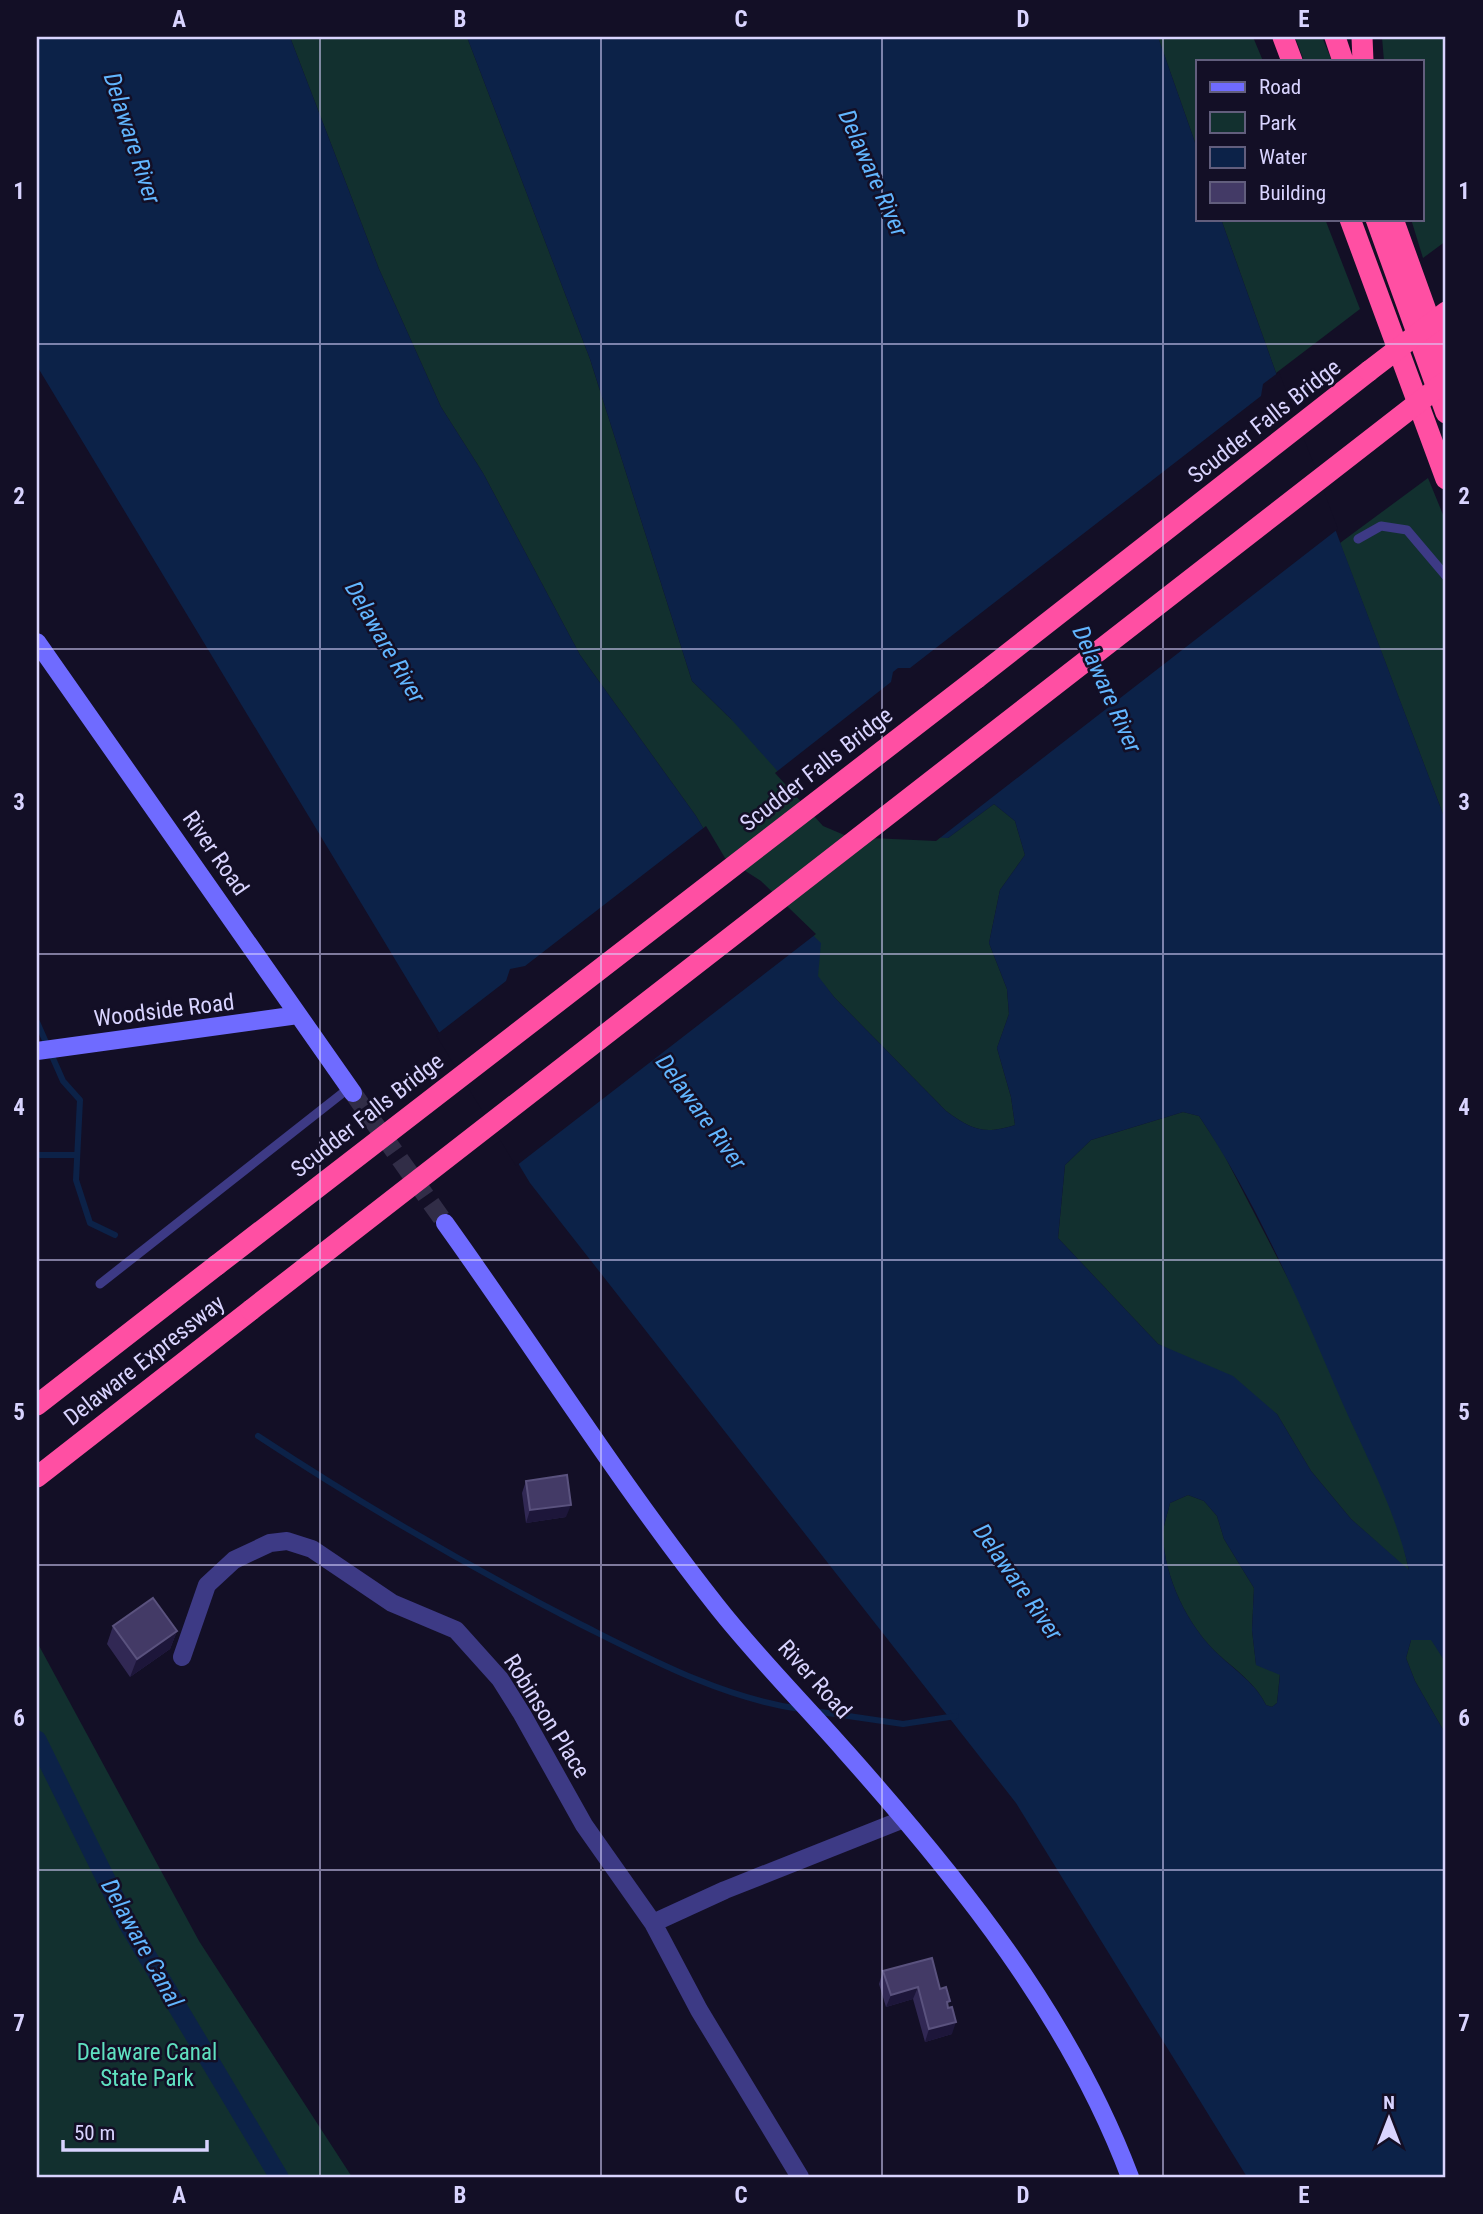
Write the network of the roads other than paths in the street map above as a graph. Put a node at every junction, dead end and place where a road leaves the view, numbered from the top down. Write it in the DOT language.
graph roads {
  1 [pos="1283,37"];
  2 [pos="1335,37"];
  3 [pos="1362,37"];
  4 [pos="1292,60"];
  5 [pos="1343,60"];
  6 [pos="1363,60"];
  7 [pos="1350,220"];
  8 [pos="1376,220"];
  9 [pos="1393,220"];
  10 [pos="1446,312"];
  11 [pos="1446,366"];
  12 [pos="1446,381"];
  13 [pos="1436,393"];
  14 [pos="1446,413"];
  15 [pos="1446,479"];
  16 [pos="1358,539"];
  17 [pos="1446,576"];
  18 [pos="37,642"];
  19 [pos="298,1015"];
  20 [pos="37,1051"];
  21 [pos="351,1091"];
  22 [pos="445,1223"];
  23 [pos="217,1265"];
  24 [pos="100,1284"];
  25 [pos="37,1405"];
  26 [pos="37,1477"];
  27 [pos="182,1657"];
  28 [pos="904,1819"];
  29 [pos="653,1923"];
  30 [pos="800,2177"];
  31 [pos="1130,2177"];
  1 -- 4 [label="highway"];
  2 -- 5 [label="highway"];
  3 -- 6 [label="highway"];
  7 -- 15 [label="highway"];
  8 -- 14 [label="highway"];
  9 -- 11 [label="highway"];
  10 -- 23 [label="highway, Scudder Falls Bridge, bridge"];
  12 -- 13 [label="highway, bridge"];
  13 -- 26 [label="highway, Delaware Expressway, bridge"];
  16 -- 17 [label="lane"];
  18 -- 19 [label="main road, River Road"];
  19 -- 20 [label="main road, Woodside Road"];
  19 -- 21 [label="main road, River Road"];
  21 -- 24 [label="lane"];
  22 -- 28 [label="main road, River Road"];
  23 -- 25 [label="highway, Delaware Expressway"];
  27 -- 29 [label="street, Robinson Place"];
  28 -- 29 [label="street"];
  28 -- 31 [label="main road, River Road"];
  29 -- 30 [label="street, Robinson Place"];
}
